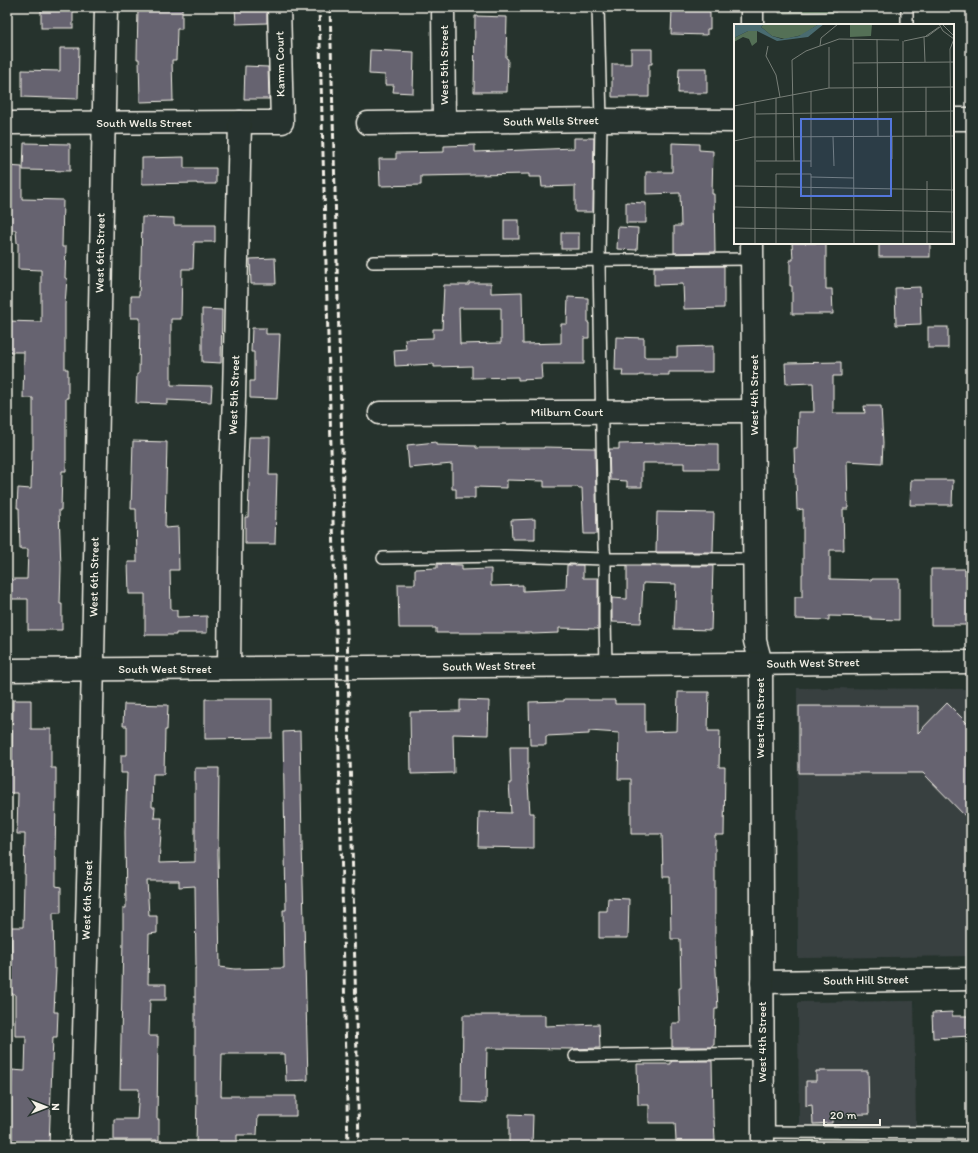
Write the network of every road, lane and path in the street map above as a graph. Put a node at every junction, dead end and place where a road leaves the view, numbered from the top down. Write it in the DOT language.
graph roads {
  1 [pos="106,7"];
  2 [pos="279,7"];
  3 [pos="443,7"];
  4 [pos="598,7"];
  5 [pos="752,7"];
  6 [pos="907,7"];
  7 [pos="752,24"];
  8 [pos="907,24"];
  9 [pos="954,119"];
  10 [pos="971,119"];
  11 [pos="601,120"];
  12 [pos="734,121"];
  13 [pos="240,122"];
  14 [pos="282,122"];
  15 [pos="444,122"];
  16 [pos="7,123"];
  17 [pos="103,123"];
  18 [pos="368,123"];
  19 [pos="752,251"];
  20 [pos="600,260"];
  21 [pos="373,262"];
  22 [pos="754,411"];
  23 [pos="603,412"];
  24 [pos="380,413"];
  25 [pos="383,558"];
  26 [pos="755,558"];
  27 [pos="605,559"];
  28 [pos="971,662"];
  29 [pos="761,664"];
  30 [pos="606,665"];
  31 [pos="229,668"];
  32 [pos="93,669"];
  33 [pos="7,670"];
  34 [pos="971,979"];
  35 [pos="762,982"];
  36 [pos="762,1053"];
  37 [pos="575,1056"];
  38 [pos="971,1133"];
  39 [pos="763,1139"];
  40 [pos="81,1146"];
  1 -- 17 [label="street, West 6th Street"];
  2 -- 14 [label="street, Kamm Court"];
  3 -- 15 [label="street, West 5th Street"];
  4 -- 11 [label="lane"];
  5 -- 7 [label="street"];
  6 -- 8 [label="lane"];
  9 -- 10 [label="street"];
  11 -- 12 [label="street, South Wells Street"];
  11 -- 15 [label="street, South Wells Street"];
  11 -- 20 [label="lane"];
  13 -- 14 [label="street, South Wells Street"];
  13 -- 17 [label="street, South Wells Street"];
  13 -- 31 [label="street, West 5th Street"];
  15 -- 18 [label="street, South Wells Street"];
  16 -- 17 [label="street, South Wells Street"];
  17 -- 32 [label="street, West 6th Street"];
  19 -- 20 [label="lane"];
  19 -- 22 [label="street, West 4th Street"];
  20 -- 21 [label="lane"];
  20 -- 23 [label="lane"];
  22 -- 23 [label="street, Milburn Court"];
  22 -- 26 [label="street, West 4th Street"];
  23 -- 24 [label="street, Milburn Court"];
  23 -- 27 [label="lane"];
  25 -- 27 [label="lane"];
  26 -- 27 [label="lane"];
  26 -- 29 [label="street, West 4th Street"];
  27 -- 30 [label="lane"];
  28 -- 29 [label="street, South West Street"];
  29 -- 30 [label="street, South West Street"];
  29 -- 35 [label="street, West 4th Street"];
  30 -- 31 [label="street, South West Street"];
  31 -- 32 [label="street, South West Street"];
  32 -- 33 [label="street, South West Street"];
  32 -- 40 [label="street, West 6th Street"];
  34 -- 35 [label="street, South Hill Street"];
  35 -- 36 [label="street, West 4th Street"];
  36 -- 37 [label="lane"];
  36 -- 39 [label="street, West 4th Street"];
  38 -- 39 [label="lane"];
}
